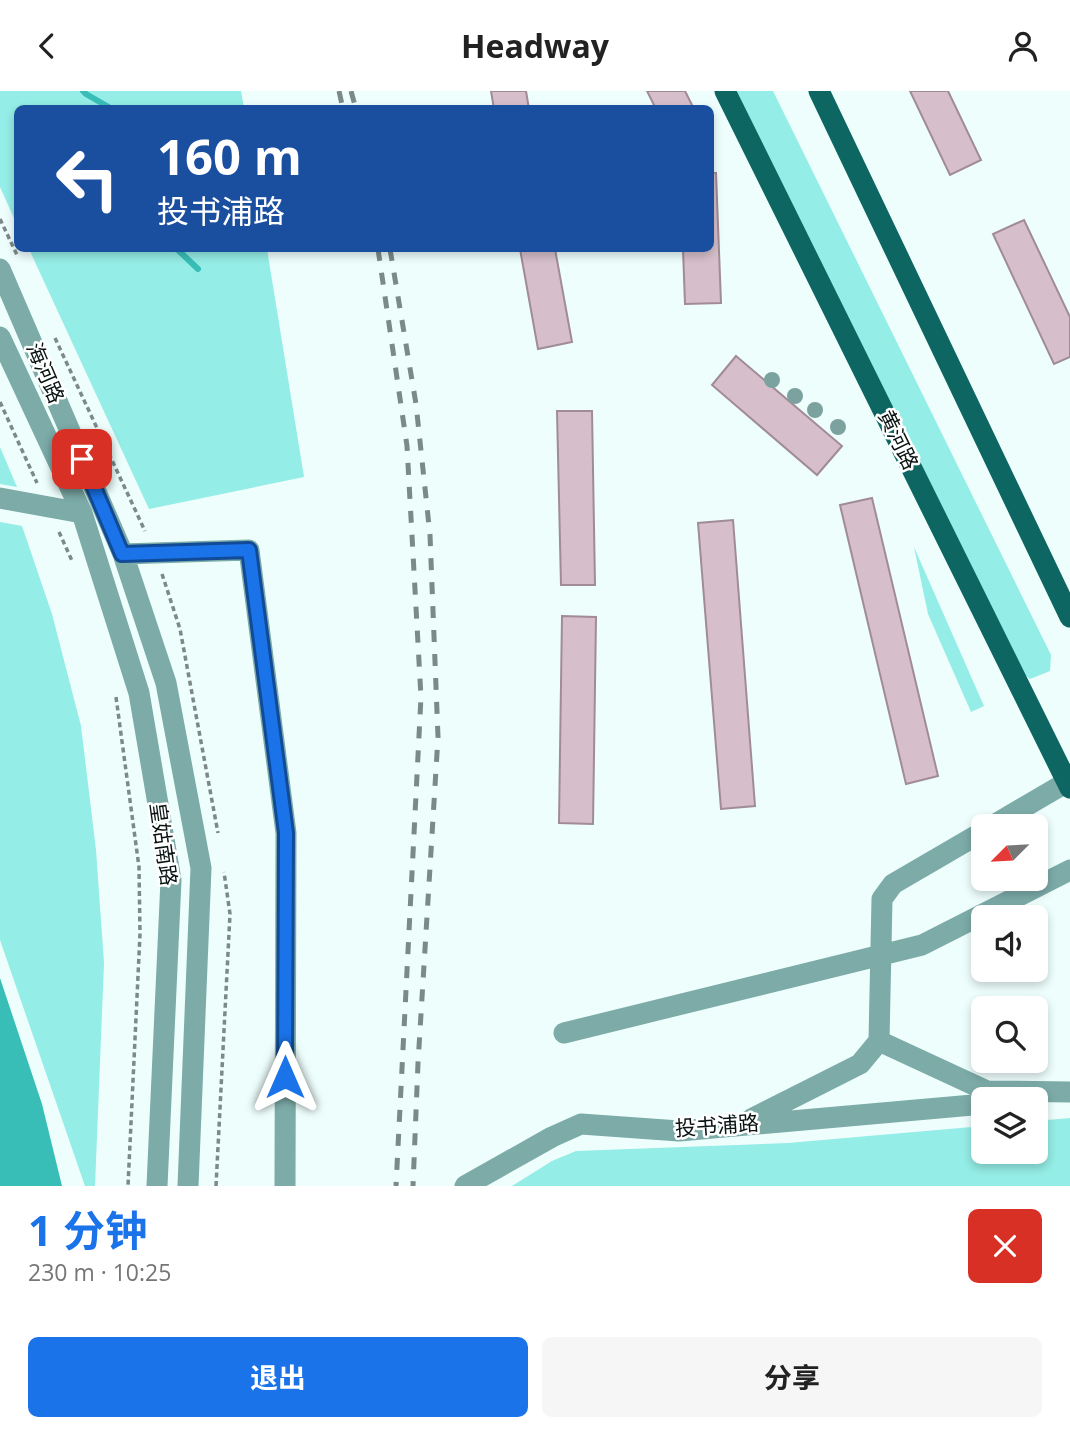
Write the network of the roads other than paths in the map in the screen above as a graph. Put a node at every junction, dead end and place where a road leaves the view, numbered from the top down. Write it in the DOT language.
graph roads {
  1 [pos="725,91"];
  2 [pos="820,91"];
  3 [pos="0,269"];
  4 [pos="0,337"];
  5 [pos="0,498"];
  6 [pos="82,513"];
  7 [pos="122,554"];
  8 [pos="1070,617"];
  9 [pos="1066,774"];
  10 [pos="1009,814"];
  11 [pos="971,839"];
  12 [pos="1070,870"];
  13 [pos="881,955"];
  14 [pos="564,1033"];
  15 [pos="879,1041"];
  16 [pos="1070,1094"];
  17 [pos="1048,1097"];
  18 [pos="971,1105"];
  19 [pos="739,1125"];
  20 [pos="157,1186"];
  21 [pos="188,1186"];
  22 [pos="285,1186"];
  23 [pos="465,1186"];
  1 -- 9 [label="main road, 黄河路"];
  2 -- 8 [label="main road"];
  3 -- 7 [label="street, 海河路"];
  4 -- 6 [label="street, 海河路"];
  5 -- 6 [label="street"];
  6 -- 20 [label="street, 皇姑南路"];
  7 -- 21 [label="street, 皇姑南路"];
  7 -- 22 [label="street"];
  9 -- 10 [label="street"];
  11 -- 13 [label="street"];
  12 -- 13 [label="street"];
  13 -- 14 [label="street"];
  13 -- 15 [label="street"];
  15 -- 16 [label="street"];
  15 -- 19 [label="street"];
  16 -- 17 [label="street"];
  18 -- 19 [label="street, 投书浦路"];
  19 -- 23 [label="street, 投书浦路"];
}
